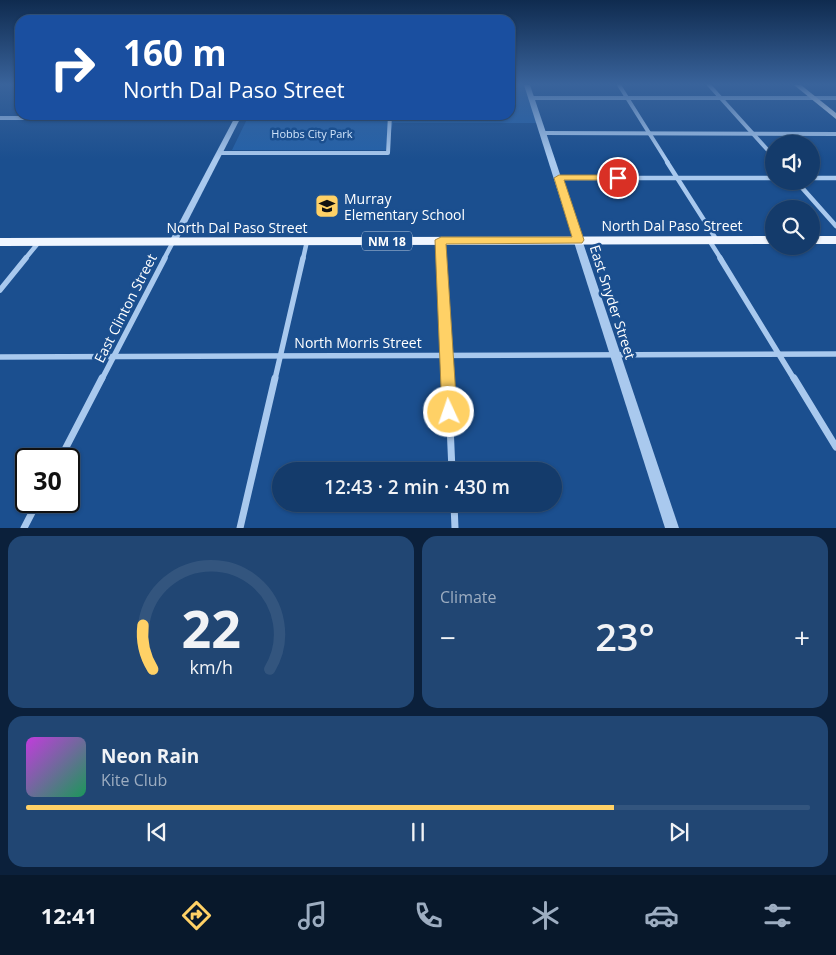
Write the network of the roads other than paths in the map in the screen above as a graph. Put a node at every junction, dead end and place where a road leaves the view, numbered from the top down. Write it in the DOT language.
graph roads {
  1 [pos="536,110"];
  2 [pos="633,110"];
  3 [pos="731,110"];
  4 [pos="15,117"];
  5 [pos="0,118"];
  6 [pos="236,120"];
  7 [pos="390,120"];
  8 [pos="544,134"];
  9 [pos="649,134"];
  10 [pos="753,134"];
  11 [pos="836,134"];
  12 [pos="765,147"];
  13 [pos="219,153"];
  14 [pos="559,178"];
  15 [pos="678,178"];
  16 [pos="765,178"];
  17 [pos="820,178"];
  18 [pos="836,178"];
  19 [pos="804,190"];
  20 [pos="836,226"];
  21 [pos="712,239"];
  22 [pos="441,240"];
  23 [pos="578,240"];
  24 [pos="765,240"];
  25 [pos="820,240"];
  26 [pos="836,240"];
  27 [pos="307,241"];
  28 [pos="0,242"];
  29 [pos="38,242"];
  30 [pos="173,242"];
  31 [pos="0,290"];
  32 [pos="446,354"];
  33 [pos="614,354"];
  34 [pos="780,354"];
  35 [pos="836,354"];
  36 [pos="280,355"];
  37 [pos="114,356"];
  38 [pos="0,357"];
  39 [pos="836,447"];
  40 [pos="66,448"];
  41 [pos="452,462"];
  42 [pos="454,512"];
  43 [pos="32,513"];
  44 [pos="24,528"];
  45 [pos="240,528"];
  46 [pos="455,528"];
  47 [pos="672,528"];
  1 -- 8 [label="street, East Snyder Street"];
  2 -- 9 [label="street"];
  3 -- 10 [label="street"];
  4 -- 5 [label="street"];
  6 -- 13 [label="street, East Clinton Street"];
  7 -- 13 [label="street"];
  8 -- 9 [label="street"];
  8 -- 14 [label="street, East Snyder Street"];
  9 -- 10 [label="street"];
  9 -- 15 [label="street"];
  10 -- 11 [label="street"];
  10 -- 12 [label="street"];
  13 -- 30 [label="street, East Clinton Street"];
  14 -- 15 [label="street"];
  14 -- 23 [label="street, East Snyder Street"];
  15 -- 16 [label="street"];
  15 -- 21 [label="street"];
  17 -- 18 [label="street"];
  19 -- 20 [label="street"];
  21 -- 23 [label="main road, North Dal Paso Street / NM 18"];
  21 -- 24 [label="main road, North Dal Paso Street / NM 18"];
  21 -- 34 [label="street"];
  22 -- 23 [label="main road, North Dal Paso Street / NM 18"];
  22 -- 27 [label="main road, North Dal Paso Street / NM 18"];
  22 -- 32 [label="street"];
  23 -- 33 [label="street, East Snyder Street"];
  25 -- 26 [label="main road"];
  27 -- 30 [label="main road, North Dal Paso Street / NM 18"];
  27 -- 36 [label="street"];
  28 -- 29 [label="main road, North Dal Paso Street / NM 18"];
  29 -- 30 [label="main road, North Dal Paso Street / NM 18"];
  29 -- 31 [label="street"];
  30 -- 37 [label="street, East Clinton Street"];
  32 -- 33 [label="street, North Morris Street"];
  32 -- 36 [label="street, North Morris Street"];
  32 -- 41 [label="street"];
  33 -- 34 [label="street, North Morris Street"];
  33 -- 47 [label="street, East Snyder Street"];
  34 -- 35 [label="street, North Morris Street"];
  34 -- 39 [label="street"];
  36 -- 37 [label="street, North Morris Street"];
  36 -- 45 [label="street"];
  37 -- 38 [label="street, North Morris Street"];
  37 -- 40 [label="street, East Clinton Street"];
  42 -- 46 [label="street"];
  43 -- 44 [label="street"];
}
